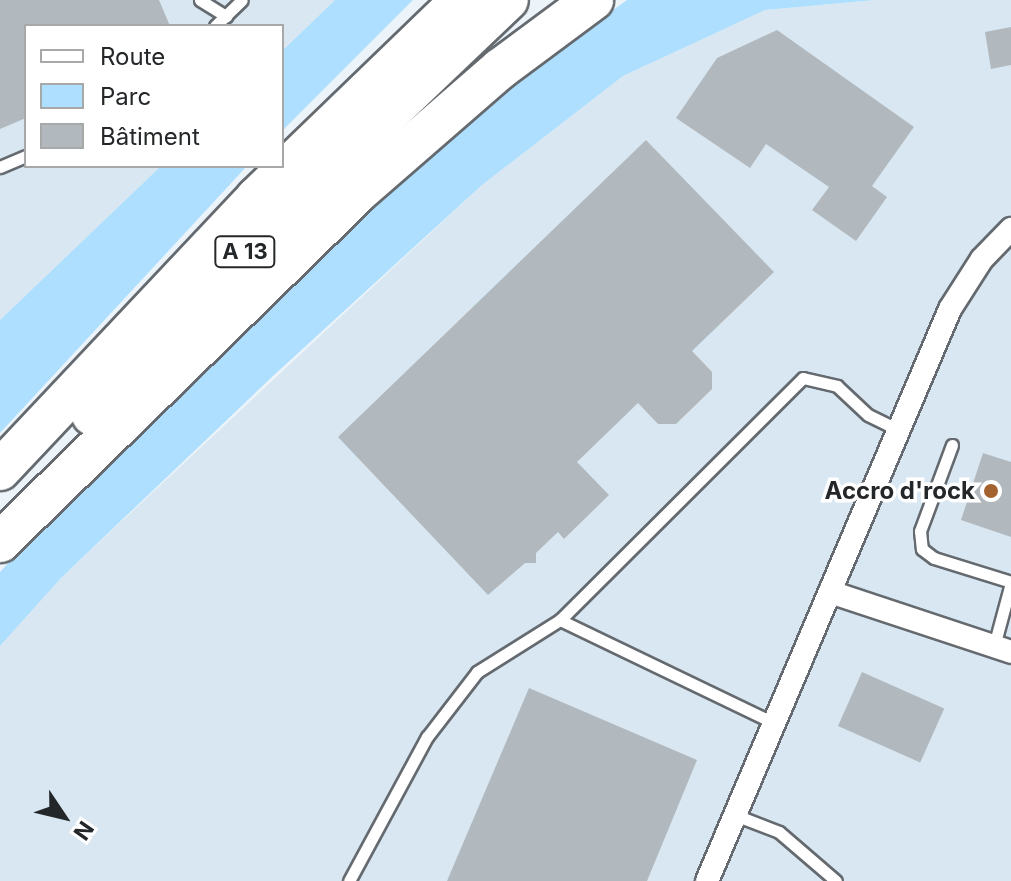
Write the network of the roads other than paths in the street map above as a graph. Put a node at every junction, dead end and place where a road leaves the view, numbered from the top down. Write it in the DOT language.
graph roads {
  1 [pos="200,0"];
  2 [pos="242,0"];
  3 [pos="461,0"];
  4 [pos="508,0"];
  5 [pos="593,0"];
  6 [pos="226,16"];
  7 [pos="217,24"];
  8 [pos="24,157"];
  9 [pos="0,167"];
  10 [pos="1011,229"];
  11 [pos="897,429"];
  12 [pos="952,445"];
  13 [pos="0,470"];
  14 [pos="0,520"];
  15 [pos="0,542"];
  16 [pos="1011,583"];
  17 [pos="830,592"];
  18 [pos="560,620"];
  19 [pos="1003,649"];
  20 [pos="774,723"];
  21 [pos="735,815"];
  22 [pos="349,881"];
  23 [pos="707,881"];
  24 [pos="836,881"];
  1 -- 6 [label="lane"];
  2 -- 6 [label="lane"];
  3 -- 13 [label="highway, A 13"];
  4 -- 14 [label="highway, A 13"];
  5 -- 15 [label="highway"];
  6 -- 7 [label="lane"];
  8 -- 9 [label="lane"];
  10 -- 11 [label="street"];
  11 -- 17 [label="street"];
  11 -- 18 [label="lane"];
  12 -- 16 [label="lane"];
  16 -- 19 [label="lane"];
  17 -- 19 [label="street"];
  17 -- 20 [label="street"];
  18 -- 20 [label="lane"];
  18 -- 22 [label="lane"];
  20 -- 21 [label="street"];
  21 -- 23 [label="street"];
  21 -- 24 [label="lane"];
}
